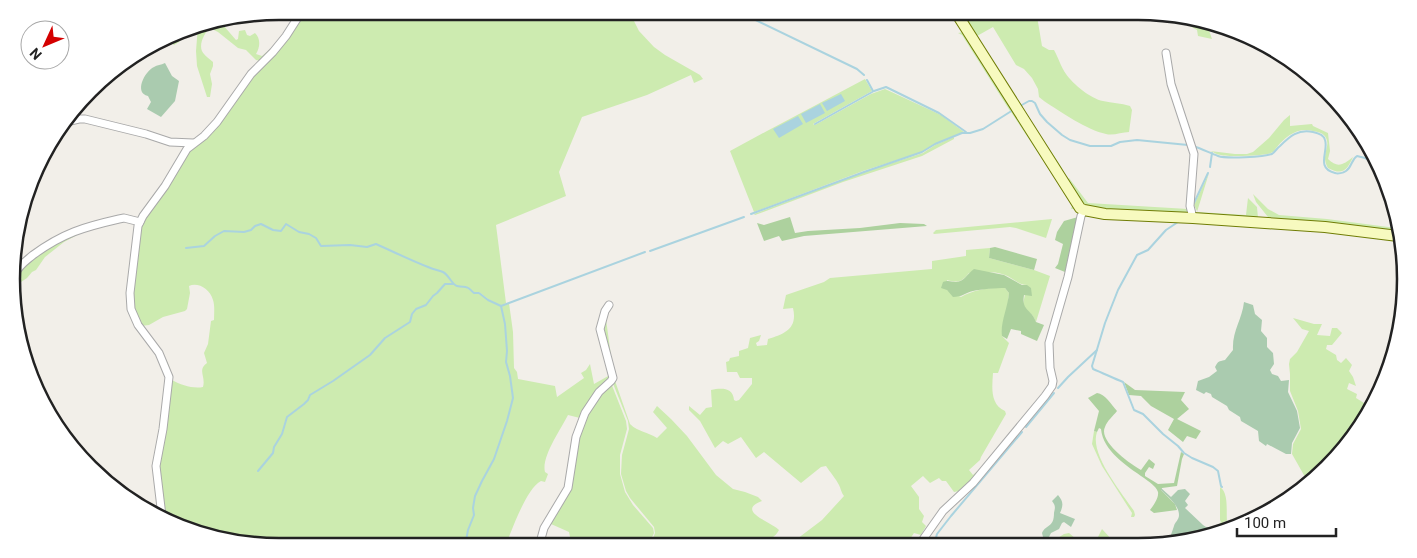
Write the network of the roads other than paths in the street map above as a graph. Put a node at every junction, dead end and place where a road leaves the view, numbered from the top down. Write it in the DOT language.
graph roads {
  1 [pos="296,20"];
  2 [pos="961,20"];
  3 [pos="1166,53"];
  4 [pos="75,120"];
  5 [pos="193,143"];
  6 [pos="1084,210"];
  7 [pos="1194,218"];
  8 [pos="140,222"];
  9 [pos="1393,235"];
  10 [pos="21,265"];
  11 [pos="609,306"];
  12 [pos="161,510"];
  13 [pos="541,538"];
  14 [pos="924,538"];
  1 -- 5 [label="street"];
  2 -- 6 [label="main road"];
  3 -- 7 [label="street"];
  4 -- 5 [label="street"];
  5 -- 8 [label="street"];
  6 -- 7 [label="main road"];
  6 -- 14 [label="street"];
  7 -- 9 [label="main road"];
  8 -- 10 [label="street"];
  8 -- 12 [label="street"];
  11 -- 13 [label="street"];
}
